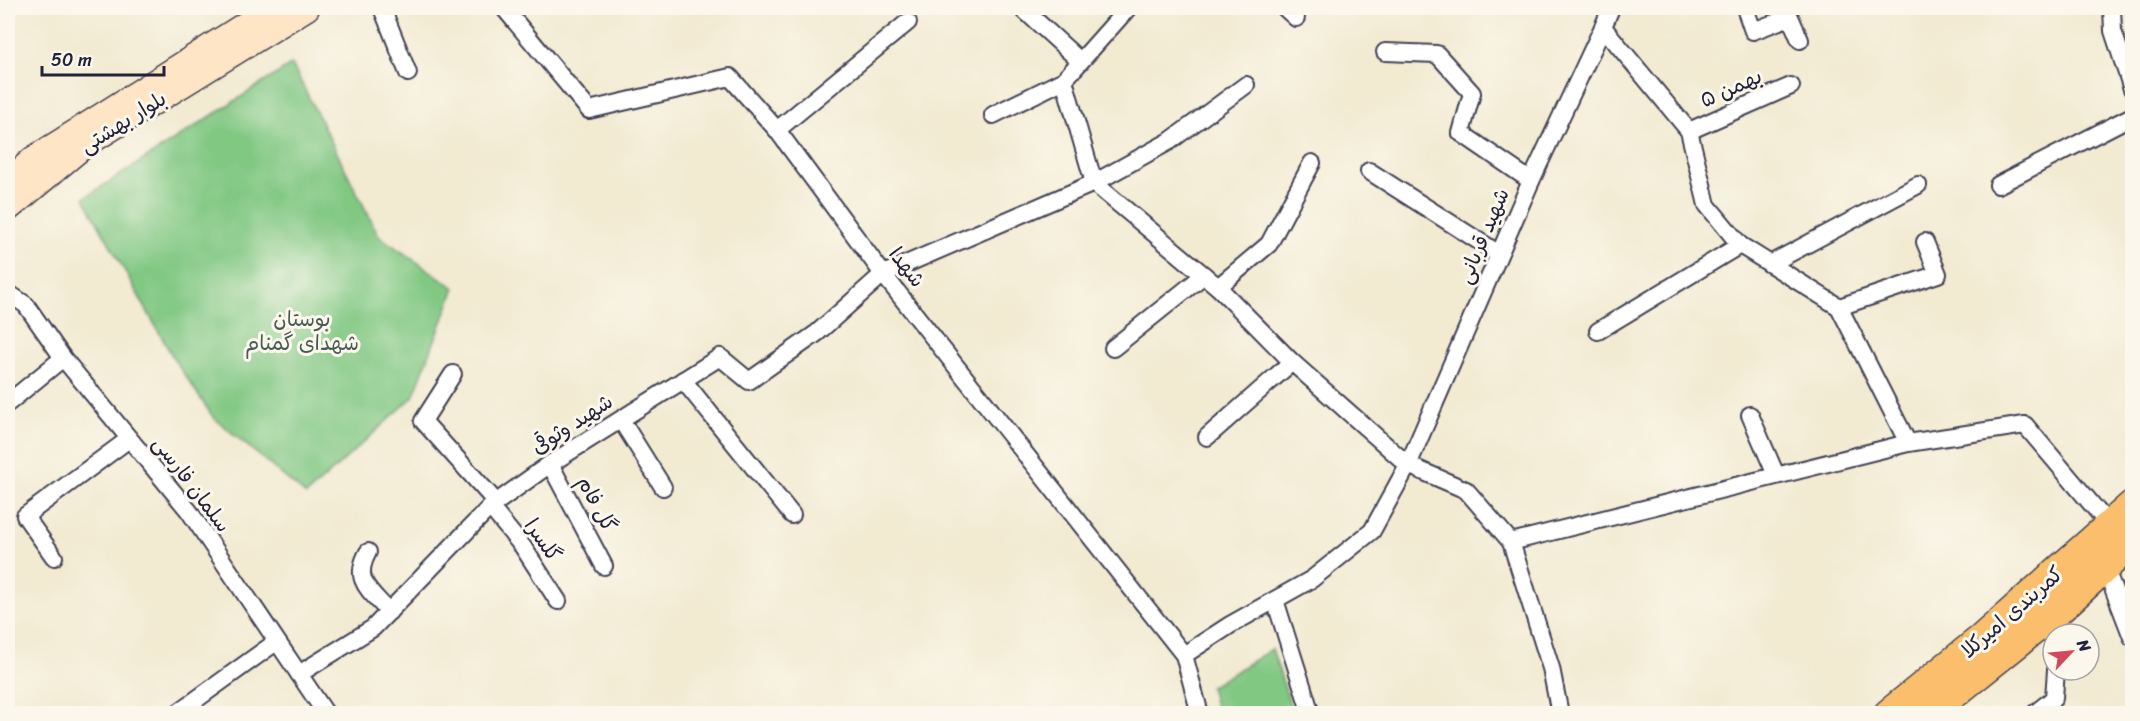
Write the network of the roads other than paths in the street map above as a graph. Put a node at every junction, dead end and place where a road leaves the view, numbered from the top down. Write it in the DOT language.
graph roads {
  1 [pos="271,8"];
  2 [pos="382,8"];
  3 [pos="504,8"];
  4 [pos="1022,8"];
  5 [pos="1128,8"];
  6 [pos="1611,8"];
  7 [pos="1745,8"];
  8 [pos="2112,8"];
  9 [pos="302,9"];
  10 [pos="908,22"];
  11 [pos="1603,27"];
  12 [pos="1800,40"];
  13 [pos="1385,52"];
  14 [pos="1080,61"];
  15 [pos="408,73"];
  16 [pos="1064,80"];
  17 [pos="1246,85"];
  18 [pos="1791,86"];
  19 [pos="2133,89"];
  20 [pos="993,115"];
  21 [pos="2133,116"];
  22 [pos="777,130"];
  23 [pos="1689,131"];
  24 [pos="1312,163"];
  25 [pos="1369,171"];
  26 [pos="8,181"];
  27 [pos="1531,181"];
  28 [pos="1094,183"];
  29 [pos="1918,185"];
  30 [pos="1998,185"];
  31 [pos="8,209"];
  32 [pos="1925,242"];
  33 [pos="1740,245"];
  34 [pos="1499,254"];
  35 [pos="1770,264"];
  36 [pos="883,274"];
  37 [pos="1204,275"];
  38 [pos="8,284"];
  39 [pos="1218,287"];
  40 [pos="8,293"];
  41 [pos="26,306"];
  42 [pos="1839,307"];
  43 [pos="1598,331"];
  44 [pos="1113,348"];
  45 [pos="63,358"];
  46 [pos="1292,362"];
  47 [pos="453,374"];
  48 [pos="683,380"];
  49 [pos="8,403"];
  50 [pos="1750,415"];
  51 [pos="621,420"];
  52 [pos="1207,437"];
  53 [pos="129,439"];
  54 [pos="1908,443"];
  55 [pos="550,464"];
  56 [pos="1408,465"];
  57 [pos="1776,475"];
  58 [pos="663,487"];
  59 [pos="493,504"];
  60 [pos="2133,506"];
  61 [pos="792,515"];
  62 [pos="2122,534"];
  63 [pos="1511,542"];
  64 [pos="368,552"];
  65 [pos="54,557"];
  66 [pos="604,566"];
  67 [pos="2105,567"];
  68 [pos="1275,600"];
  69 [pos="558,602"];
  70 [pos="389,612"];
  71 [pos="2059,621"];
  72 [pos="2133,637"];
  73 [pos="276,642"];
  74 [pos="1184,655"];
  75 [pos="299,674"];
  76 [pos="2055,682"];
  77 [pos="187,710"];
  78 [pos="326,714"];
  79 [pos="1200,714"];
  80 [pos="1311,714"];
  81 [pos="1560,714"];
  82 [pos="1889,714"];
  83 [pos="1928,714"];
  84 [pos="2034,714"];
  1 -- 26 [label="main road, بلوار بهشتی"];
  2 -- 15 [label="street"];
  3 -- 22 [label="street, شهدا"];
  4 -- 14 [label="street"];
  5 -- 14 [label="street"];
  6 -- 11 [label="street, شهید قربانی"];
  7 -- 12 [label="street"];
  8 -- 19 [label="street"];
  9 -- 31 [label="main road, بلوار بهشتی"];
  10 -- 22 [label="street"];
  11 -- 23 [label="street"];
  11 -- 27 [label="street, شهید قربانی"];
  13 -- 27 [label="street"];
  14 -- 16 [label="street"];
  16 -- 20 [label="street"];
  16 -- 28 [label="street"];
  17 -- 28 [label="street"];
  18 -- 23 [label="street, بهمن ۵"];
  21 -- 30 [label="street"];
  22 -- 36 [label="street, شهدا"];
  23 -- 33 [label="street"];
  24 -- 39 [label="street"];
  25 -- 34 [label="street"];
  27 -- 34 [label="street, شهید قربانی"];
  28 -- 36 [label="street"];
  28 -- 37 [label="street"];
  29 -- 35 [label="street"];
  32 -- 42 [label="street"];
  33 -- 35 [label="street"];
  33 -- 43 [label="street"];
  34 -- 56 [label="street, شهید قربانی"];
  35 -- 42 [label="street"];
  36 -- 48 [label="street, شهید وثوقی"];
  36 -- 74 [label="street, شهدا"];
  37 -- 39 [label="street"];
  37 -- 44 [label="street"];
  38 -- 41 [label="street"];
  39 -- 46 [label="street"];
  40 -- 41 [label="street, سلمان فارسی"];
  41 -- 45 [label="street, سلمان فارسی"];
  42 -- 54 [label="street"];
  45 -- 49 [label="street"];
  45 -- 53 [label="street, سلمان فارسی"];
  46 -- 52 [label="street"];
  46 -- 56 [label="street"];
  47 -- 59 [label="street, گلسرا"];
  48 -- 51 [label="street, شهید وثوقی"];
  48 -- 61 [label="street"];
  50 -- 57 [label="street"];
  51 -- 55 [label="street, شهید وثوقی"];
  51 -- 58 [label="street"];
  53 -- 65 [label="street"];
  53 -- 73 [label="street, سلمان فارسی"];
  54 -- 57 [label="street"];
  54 -- 62 [label="street"];
  55 -- 59 [label="street, شهید وثوقی"];
  55 -- 66 [label="street, گل فام"];
  56 -- 63 [label="street"];
  56 -- 68 [label="street, شهید قربانی"];
  57 -- 63 [label="street"];
  59 -- 69 [label="street, گلسرا"];
  59 -- 70 [label="street, شهید وثوقی"];
  60 -- 62 [label="highway, کمربندی امیرکلا"];
  62 -- 67 [label="highway, کمربندی امیرکلا"];
  62 -- 82 [label="highway, کمربندی امیرکلا"];
  63 -- 81 [label="street"];
  64 -- 70 [label="street"];
  67 -- 71 [label="highway, کمربندی امیرکلا"];
  67 -- 72 [label="street"];
  68 -- 74 [label="street, شهید قربانی"];
  68 -- 80 [label="street"];
  70 -- 75 [label="street, شهید وثوقی"];
  71 -- 83 [label="highway, کمربندی امیرکلا"];
  73 -- 75 [label="street, سلمان فارسی"];
  73 -- 77 [label="street"];
  74 -- 79 [label="street, شهدا"];
  75 -- 78 [label="street, سلمان فارسی"];
  76 -- 84 [label="street"];
}
